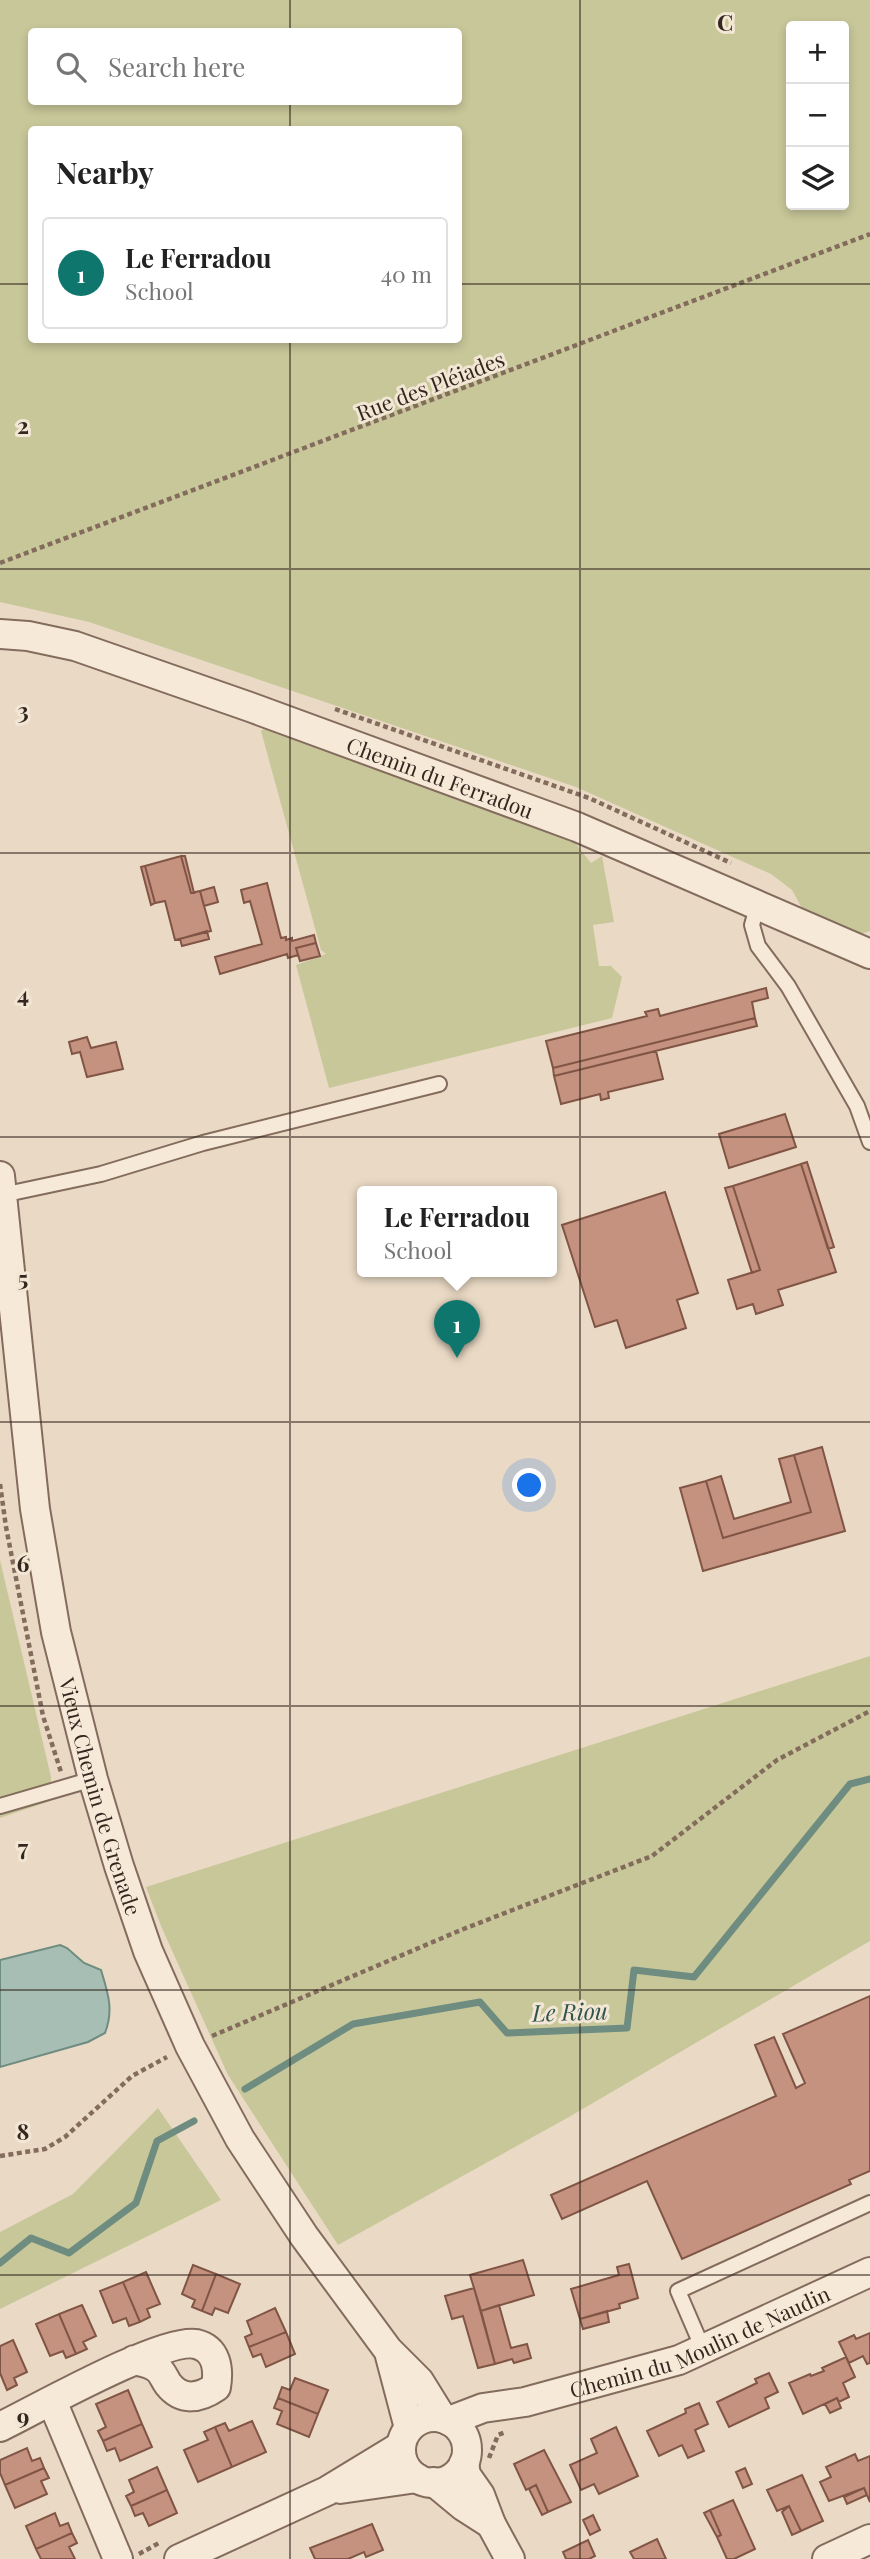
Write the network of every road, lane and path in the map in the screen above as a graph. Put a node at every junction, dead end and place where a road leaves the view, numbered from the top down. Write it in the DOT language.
graph roads {
  1 [pos="870,234"];
  2 [pos="0,563"];
  3 [pos="0,634"];
  4 [pos="757,907"];
  5 [pos="870,954"];
  6 [pos="439,1084"];
  7 [pos="870,1142"];
  8 [pos="1,1185"];
  9 [pos="870,1711"];
  10 [pos="93,1779"];
  11 [pos="0,1806"];
  12 [pos="202,2040"];
  13 [pos="174,2054"];
  14 [pos="0,2156"];
  15 [pos="870,2203"];
  16 [pos="870,2272"];
  17 [pos="703,2349"];
  18 [pos="388,2350"];
  19 [pos="134,2360"];
  20 [pos="52,2401"];
  21 [pos="0,2427"];
  22 [pos="455,2436"];
  23 [pos="405,2437"];
  24 [pos="426,2480"];
  25 [pos="327,2491"];
  26 [pos="491,2524"];
  27 [pos="870,2539"];
  28 [pos="118,2559"];
  29 [pos="179,2559"];
  30 [pos="510,2559"];
  31 [pos="827,2559"];
  1 -- 2 [label="path, Rue des Pléiades"];
  3 -- 4 [label="street, Chemin du Ferradou"];
  4 -- 5 [label="street, Chemin du Ferradou"];
  4 -- 7 [label="lane"];
  6 -- 8 [label="lane"];
  8 -- 10 [label="street, Vieux Chemin de Grenade"];
  9 -- 12 [label="path"];
  10 -- 11 [label="lane"];
  10 -- 18 [label="street, Vieux Chemin de Grenade"];
  13 -- 14 [label="path"];
  15 -- 17 [label="lane"];
  16 -- 17 [label="street, Chemin du Moulin de Naudin"];
  17 -- 22 [label="street, Chemin du Moulin de Naudin"];
  18 -- 22 [label="street, Vieux Chemin de Grenade"];
  18 -- 23 [label="street, Vieux Chemin de Grenade"];
  19 -- 20 [label="street"];
  20 -- 21 [label="street"];
  20 -- 28 [label="street"];
  22 -- 23 [label="street"];
  22 -- 24 [label="street"];
  22 -- 26 [label="street, Vieux Chemin de Grenade"];
  23 -- 24 [label="street"];
  23 -- 25 [label="street"];
  24 -- 25 [label="street"];
  24 -- 26 [label="street, Vieux Chemin de Grenade"];
  25 -- 29 [label="street"];
  26 -- 30 [label="street, Vieux Chemin de Grenade"];
  27 -- 31 [label="street"];
}
